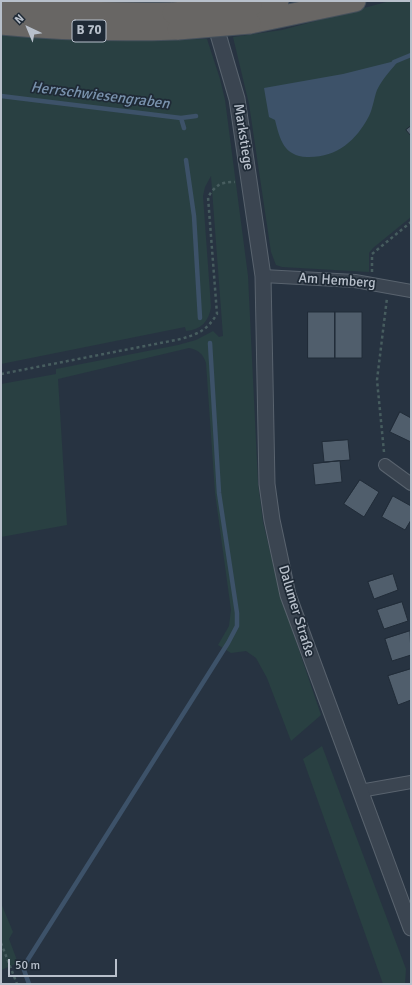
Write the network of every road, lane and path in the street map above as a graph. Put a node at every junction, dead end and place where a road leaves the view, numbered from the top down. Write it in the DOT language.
graph roads {
  1 [pos="208,1"];
  2 [pos="278,1"];
  3 [pos="356,1"];
  4 [pos="1,6"];
  5 [pos="251,14"];
  6 [pos="175,21"];
  7 [pos="1,24"];
  8 [pos="250,182"];
  9 [pos="411,222"];
  10 [pos="263,276"];
  11 [pos="372,283"];
  12 [pos="389,286"];
  13 [pos="411,291"];
  14 [pos="1,374"];
  15 [pos="385,465"];
  16 [pos="411,484"];
  17 [pos="411,782"];
  18 [pos="360,791"];
  19 [pos="411,928"];
  20 [pos="1,943"];
  21 [pos="17,984"];
  1 -- 8 [label="street, Markstiege"];
  2 -- 5 [label="highway, B 70"];
  3 -- 5 [label="highway, B 70"];
  4 -- 6 [label="highway, B 70"];
  5 -- 6 [label="highway, B 70, bridge"];
  6 -- 7 [label="highway, B 70"];
  8 -- 10 [label="street, Markstiege"];
  8 -- 14 [label="path"];
  9 -- 11 [label="path"];
  10 -- 11 [label="street, Am Hemberg"];
  10 -- 18 [label="street, Dalumer Straße"];
  11 -- 12 [label="street, Am Hemberg"];
  12 -- 13 [label="street, Am Hemberg"];
  12 -- 15 [label="path"];
  15 -- 16 [label="street"];
  17 -- 18 [label="street"];
  18 -- 19 [label="street, Dalumer Straße"];
  20 -- 21 [label="path"];
}
